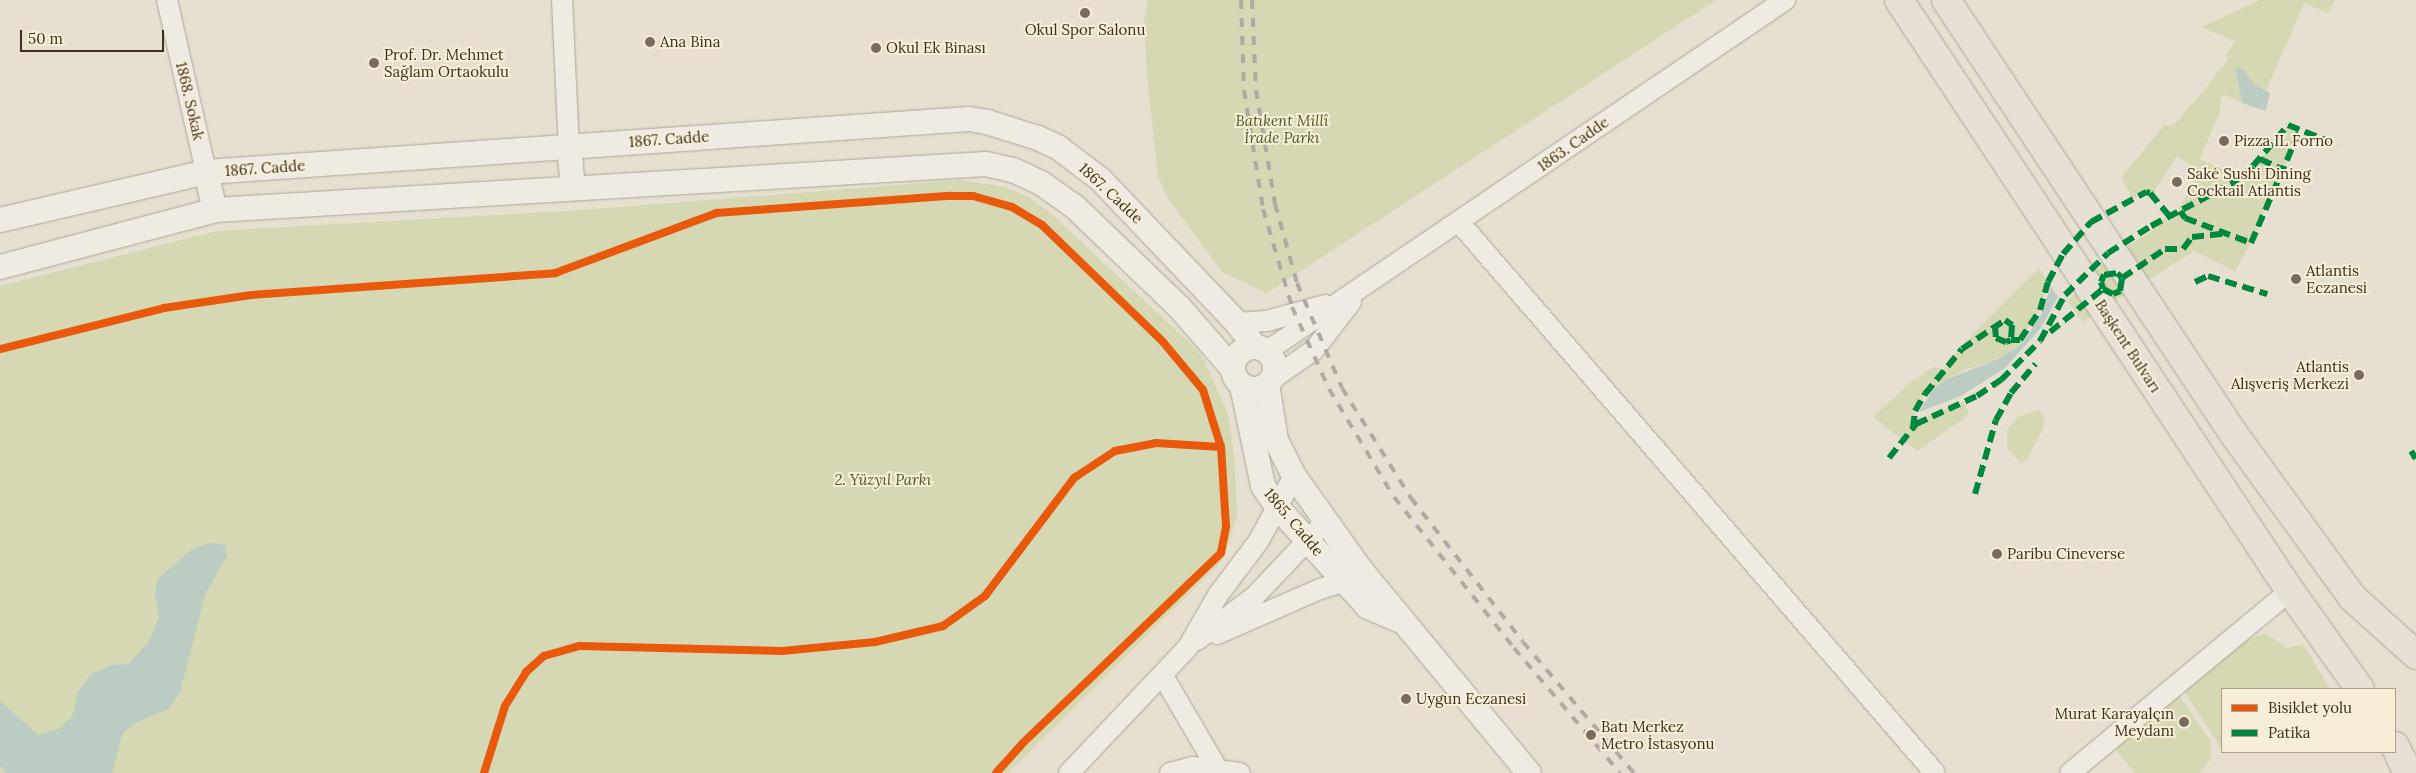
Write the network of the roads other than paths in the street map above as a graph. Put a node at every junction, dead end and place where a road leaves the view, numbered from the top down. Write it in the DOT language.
graph roads {
  1 [pos="168,0"];
  2 [pos="562,0"];
  3 [pos="1785,0"];
  4 [pos="1898,0"];
  5 [pos="1946,0"];
  6 [pos="568,146"];
  7 [pos="206,172"];
  8 [pos="573,188"];
  9 [pos="214,210"];
  10 [pos="0,220"];
  11 [pos="1459,222"];
  12 [pos="0,267"];
  13 [pos="1361,288"];
  14 [pos="1237,324"];
  15 [pos="1261,349"];
  16 [pos="1237,377"];
  17 [pos="1270,381"];
  18 [pos="1294,476"];
  19 [pos="1278,508"];
  20 [pos="1326,522"];
  21 [pos="1307,538"];
  22 [pos="1343,582"];
  23 [pos="2290,591"];
  24 [pos="1402,621"];
  25 [pos="1188,647"];
  26 [pos="2416,655"];
  27 [pos="1163,676"];
  28 [pos="2359,688"];
  29 [pos="2396,748"];
  30 [pos="1219,772"];
  31 [pos="1070,773"];
  32 [pos="1170,773"];
  33 [pos="1240,773"];
  34 [pos="1529,773"];
  35 [pos="1935,773"];
  36 [pos="2070,773"];
  37 [pos="2408,773"];
  1 -- 7 [label="street, 1868. Sokak"];
  2 -- 6 [label="street"];
  3 -- 11 [label="street, 1863. Cadde"];
  4 -- 23 [label="main road, Başkent Bulvarı"];
  5 -- 26 [label="main road"];
  6 -- 7 [label="street, 1867. Cadde"];
  6 -- 8 [label="street"];
  6 -- 14 [label="street, 1867. Cadde"];
  7 -- 9 [label="street"];
  7 -- 10 [label="street, 1867. Cadde"];
  8 -- 9 [label="street"];
  8 -- 16 [label="street"];
  9 -- 12 [label="street"];
  11 -- 13 [label="street, 1863. Cadde"];
  11 -- 35 [label="street"];
  13 -- 14 [label="street"];
  13 -- 15 [label="street"];
  13 -- 17 [label="street"];
  14 -- 15 [label="street, 1867. Cadde"];
  15 -- 16 [label="street"];
  15 -- 17 [label="street"];
  16 -- 17 [label="street"];
  16 -- 19 [label="street, 1865. Cadde"];
  17 -- 18 [label="street, 1865. Cadde"];
  18 -- 19 [label="street"];
  18 -- 20 [label="street, 1865. Cadde"];
  19 -- 21 [label="street, 1865. Cadde"];
  19 -- 25 [label="street"];
  20 -- 21 [label="street"];
  20 -- 24 [label="street, 1865. Cadde"];
  21 -- 22 [label="street, 1865. Cadde"];
  21 -- 25 [label="street"];
  22 -- 24 [label="street, 1865. Cadde"];
  22 -- 25 [label="street"];
  23 -- 28 [label="main road, Başkent Bulvarı"];
  23 -- 36 [label="street"];
  24 -- 34 [label="street, 1865. Cadde"];
  25 -- 27 [label="street"];
  27 -- 30 [label="street"];
  27 -- 31 [label="street"];
  29 -- 37 [label="main road"];
  30 -- 32 [label="street"];
  30 -- 33 [label="street"];
}
